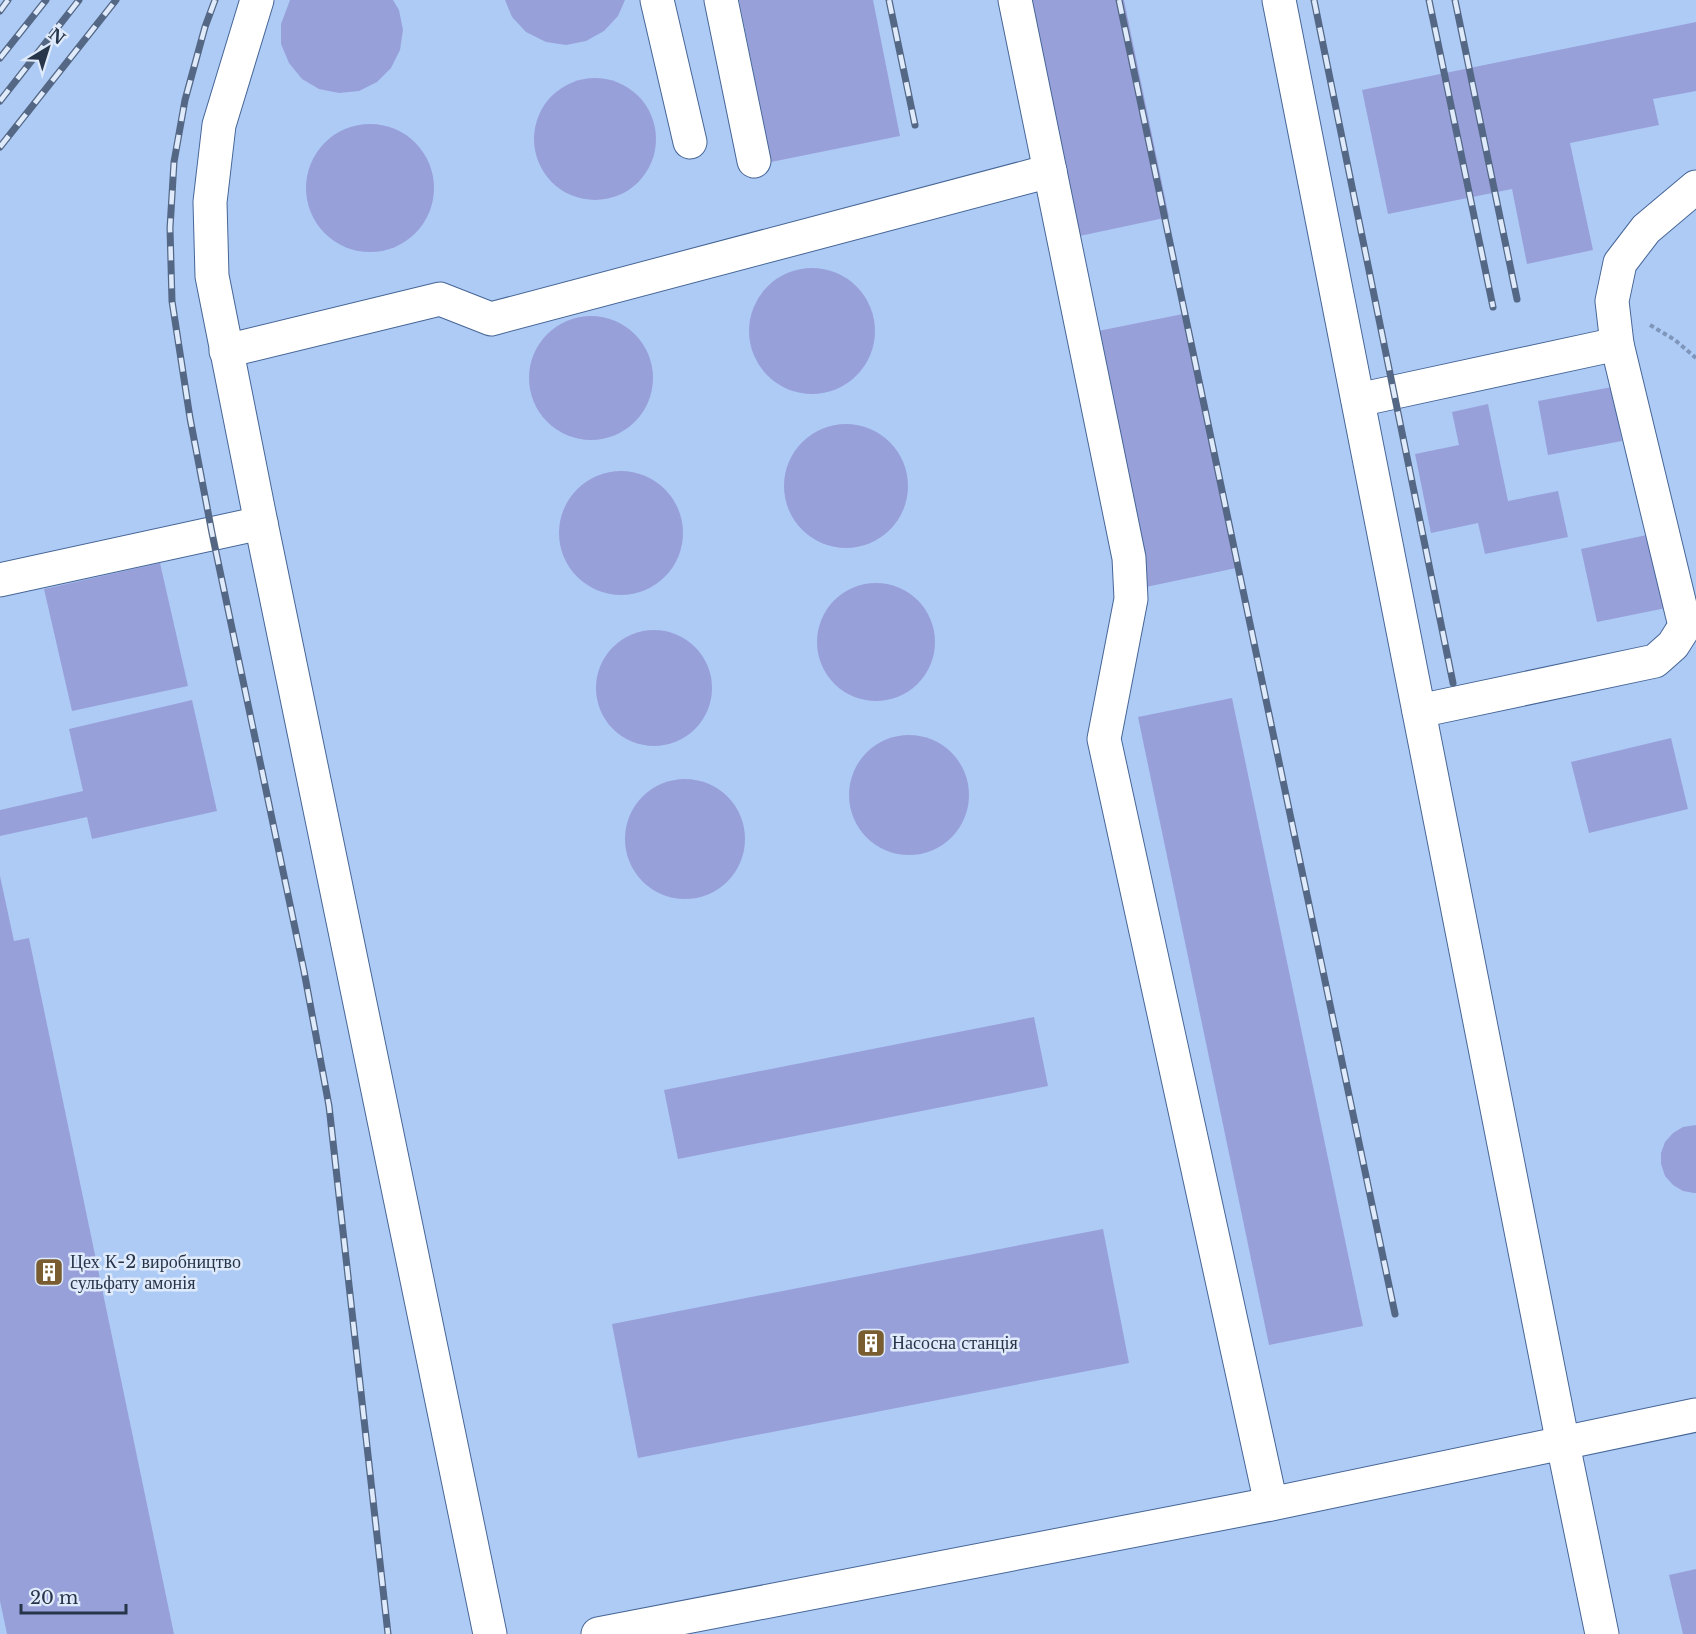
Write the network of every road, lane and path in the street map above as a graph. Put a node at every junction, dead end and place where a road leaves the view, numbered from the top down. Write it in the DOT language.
graph roads {
  1 [pos="257,0"];
  2 [pos="657,0"];
  3 [pos="721,0"];
  4 [pos="1015,0"];
  5 [pos="1279,0"];
  6 [pos="690,142"];
  7 [pos="754,162"];
  8 [pos="1050,171"];
  9 [pos="1696,187"];
  10 [pos="1612,301"];
  11 [pos="1617,344"];
  12 [pos="226,351"];
  13 [pos="1696,358"];
  14 [pos="1358,400"];
  15 [pos="261,523"];
  16 [pos="0,580"];
  17 [pos="1419,711"];
  18 [pos="1696,1415"];
  19 [pos="1563,1444"];
  20 [pos="1271,1504"];
  21 [pos="490,1634"];
  22 [pos="598,1634"];
  23 [pos="1602,1634"];
  1 -- 12 [label="lane"];
  2 -- 6 [label="lane"];
  3 -- 7 [label="lane"];
  4 -- 8 [label="lane"];
  5 -- 14 [label="lane"];
  8 -- 12 [label="lane"];
  8 -- 20 [label="lane"];
  9 -- 10 [label="lane"];
  10 -- 11 [label="lane"];
  10 -- 13 [label="path"];
  11 -- 14 [label="lane"];
  11 -- 17 [label="lane"];
  12 -- 15 [label="lane"];
  14 -- 17 [label="lane"];
  15 -- 16 [label="lane"];
  15 -- 21 [label="lane"];
  17 -- 19 [label="lane"];
  18 -- 19 [label="lane"];
  19 -- 20 [label="lane"];
  19 -- 23 [label="lane"];
  20 -- 22 [label="lane"];
}
